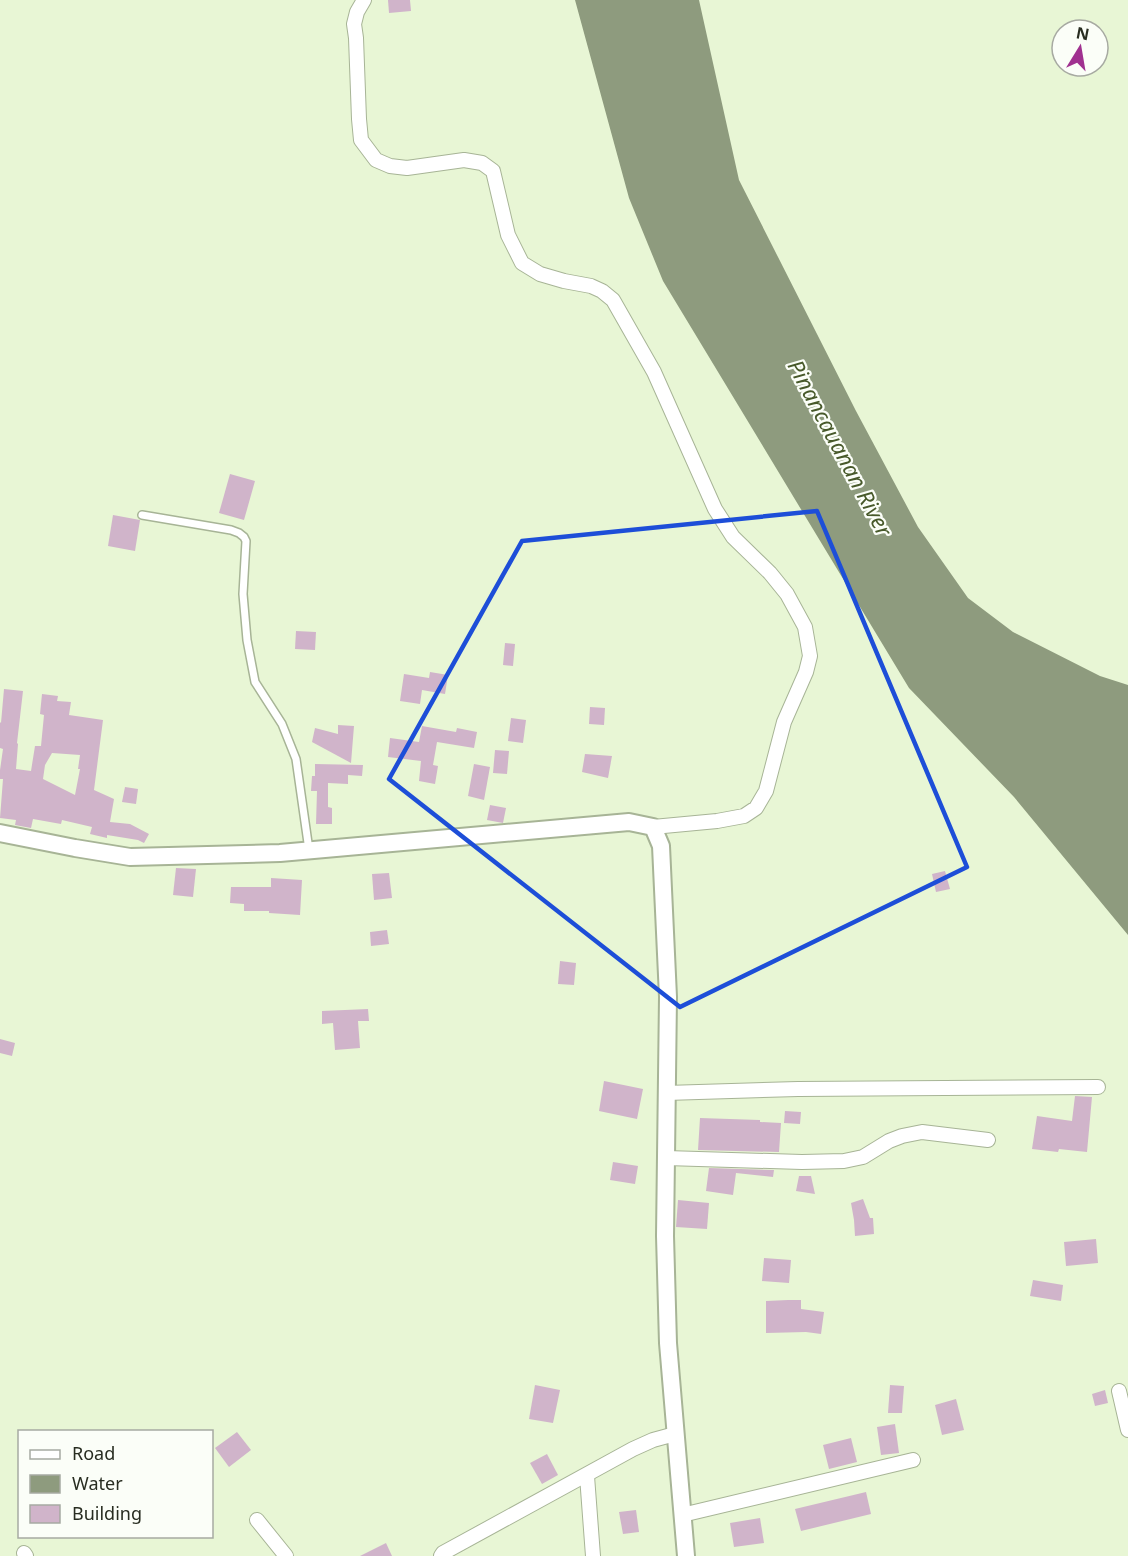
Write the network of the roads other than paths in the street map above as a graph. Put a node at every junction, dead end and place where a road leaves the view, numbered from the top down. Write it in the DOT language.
graph roads {
  1 [pos="364,0"];
  2 [pos="142,515"];
  3 [pos="653,827"];
  4 [pos="0,833"];
  5 [pos="309,850"];
  6 [pos="1098,1086"];
  7 [pos="666,1093"];
  8 [pos="988,1140"];
  9 [pos="666,1158"];
  10 [pos="1119,1391"];
  11 [pos="1128,1430"];
  12 [pos="675,1434"];
  13 [pos="913,1460"];
  14 [pos="587,1476"];
  15 [pos="682,1515"];
  16 [pos="257,1520"];
  17 [pos="286,1556"];
  18 [pos="441,1556"];
  19 [pos="593,1556"];
  20 [pos="686,1556"];
  1 -- 3 [label="street"];
  2 -- 5 [label="lane"];
  3 -- 5 [label="street"];
  3 -- 7 [label="street"];
  4 -- 5 [label="street"];
  6 -- 7 [label="street"];
  7 -- 9 [label="street"];
  8 -- 9 [label="street"];
  9 -- 12 [label="street"];
  10 -- 11 [label="street"];
  12 -- 14 [label="street"];
  12 -- 15 [label="street"];
  13 -- 15 [label="street"];
  14 -- 18 [label="street"];
  14 -- 19 [label="street"];
  15 -- 20 [label="street"];
  16 -- 17 [label="street"];
}
